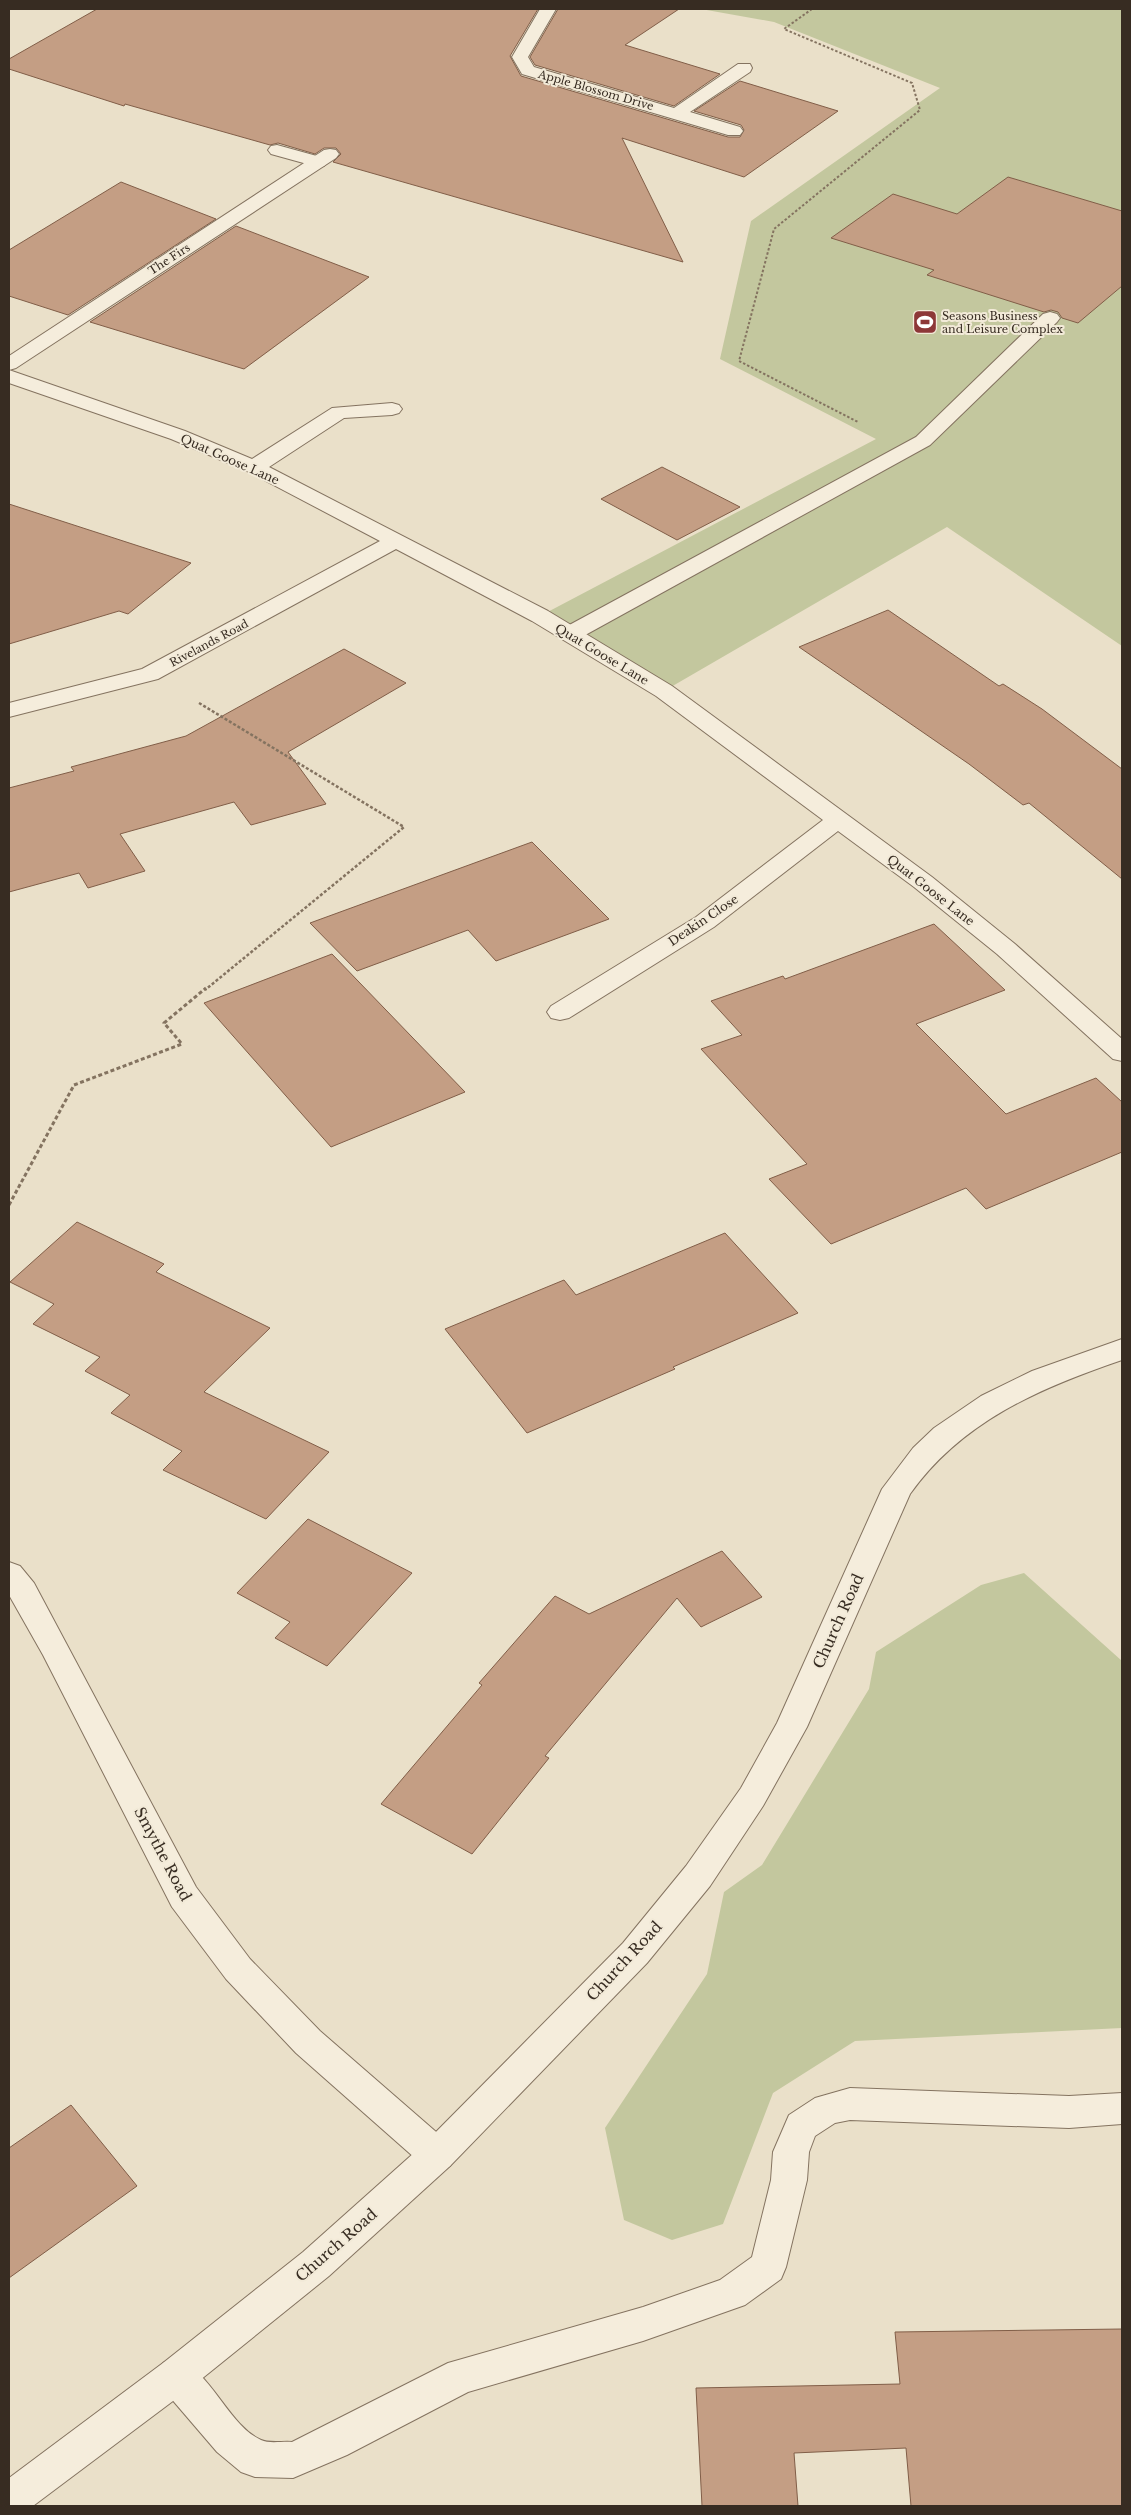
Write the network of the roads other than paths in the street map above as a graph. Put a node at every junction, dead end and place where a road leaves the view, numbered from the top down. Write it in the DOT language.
graph roads {
  1 [pos="548,9"];
  2 [pos="744,68"];
  3 [pos="676,114"];
  4 [pos="734,131"];
  5 [pos="277,150"];
  6 [pos="1050,318"];
  7 [pos="9,364"];
  8 [pos="9,376"];
  9 [pos="392,409"];
  10 [pos="254,467"];
  11 [pos="395,541"];
  12 [pos="570,634"];
  13 [pos="9,710"];
  14 [pos="839,819"];
  15 [pos="560,1012"];
  16 [pos="1122,1053"];
  17 [pos="1122,1349"];
  18 [pos="9,1574"];
  19 [pos="1122,2109"];
  20 [pos="437,2154"];
  21 [pos="176,2376"];
  22 [pos="9,2501"];
  1 -- 3 [label="street, Apple Blossom Drive"];
  2 -- 3 [label="street"];
  3 -- 4 [label="street, Apple Blossom Drive"];
  5 -- 7 [label="street, The Firs"];
  6 -- 12 [label="street"];
  8 -- 10 [label="street, Quat Goose Lane"];
  9 -- 10 [label="street"];
  10 -- 11 [label="street, Quat Goose Lane"];
  11 -- 12 [label="street, Quat Goose Lane"];
  11 -- 13 [label="street, Rivelands Road"];
  12 -- 14 [label="street, Quat Goose Lane"];
  14 -- 15 [label="street, Deakin Close"];
  14 -- 16 [label="street, Quat Goose Lane"];
  17 -- 20 [label="street, Church Road"];
  18 -- 20 [label="street, Smythe Road"];
  19 -- 21 [label="street"];
  20 -- 21 [label="street, Church Road"];
  21 -- 22 [label="street, Church Road"];
}
